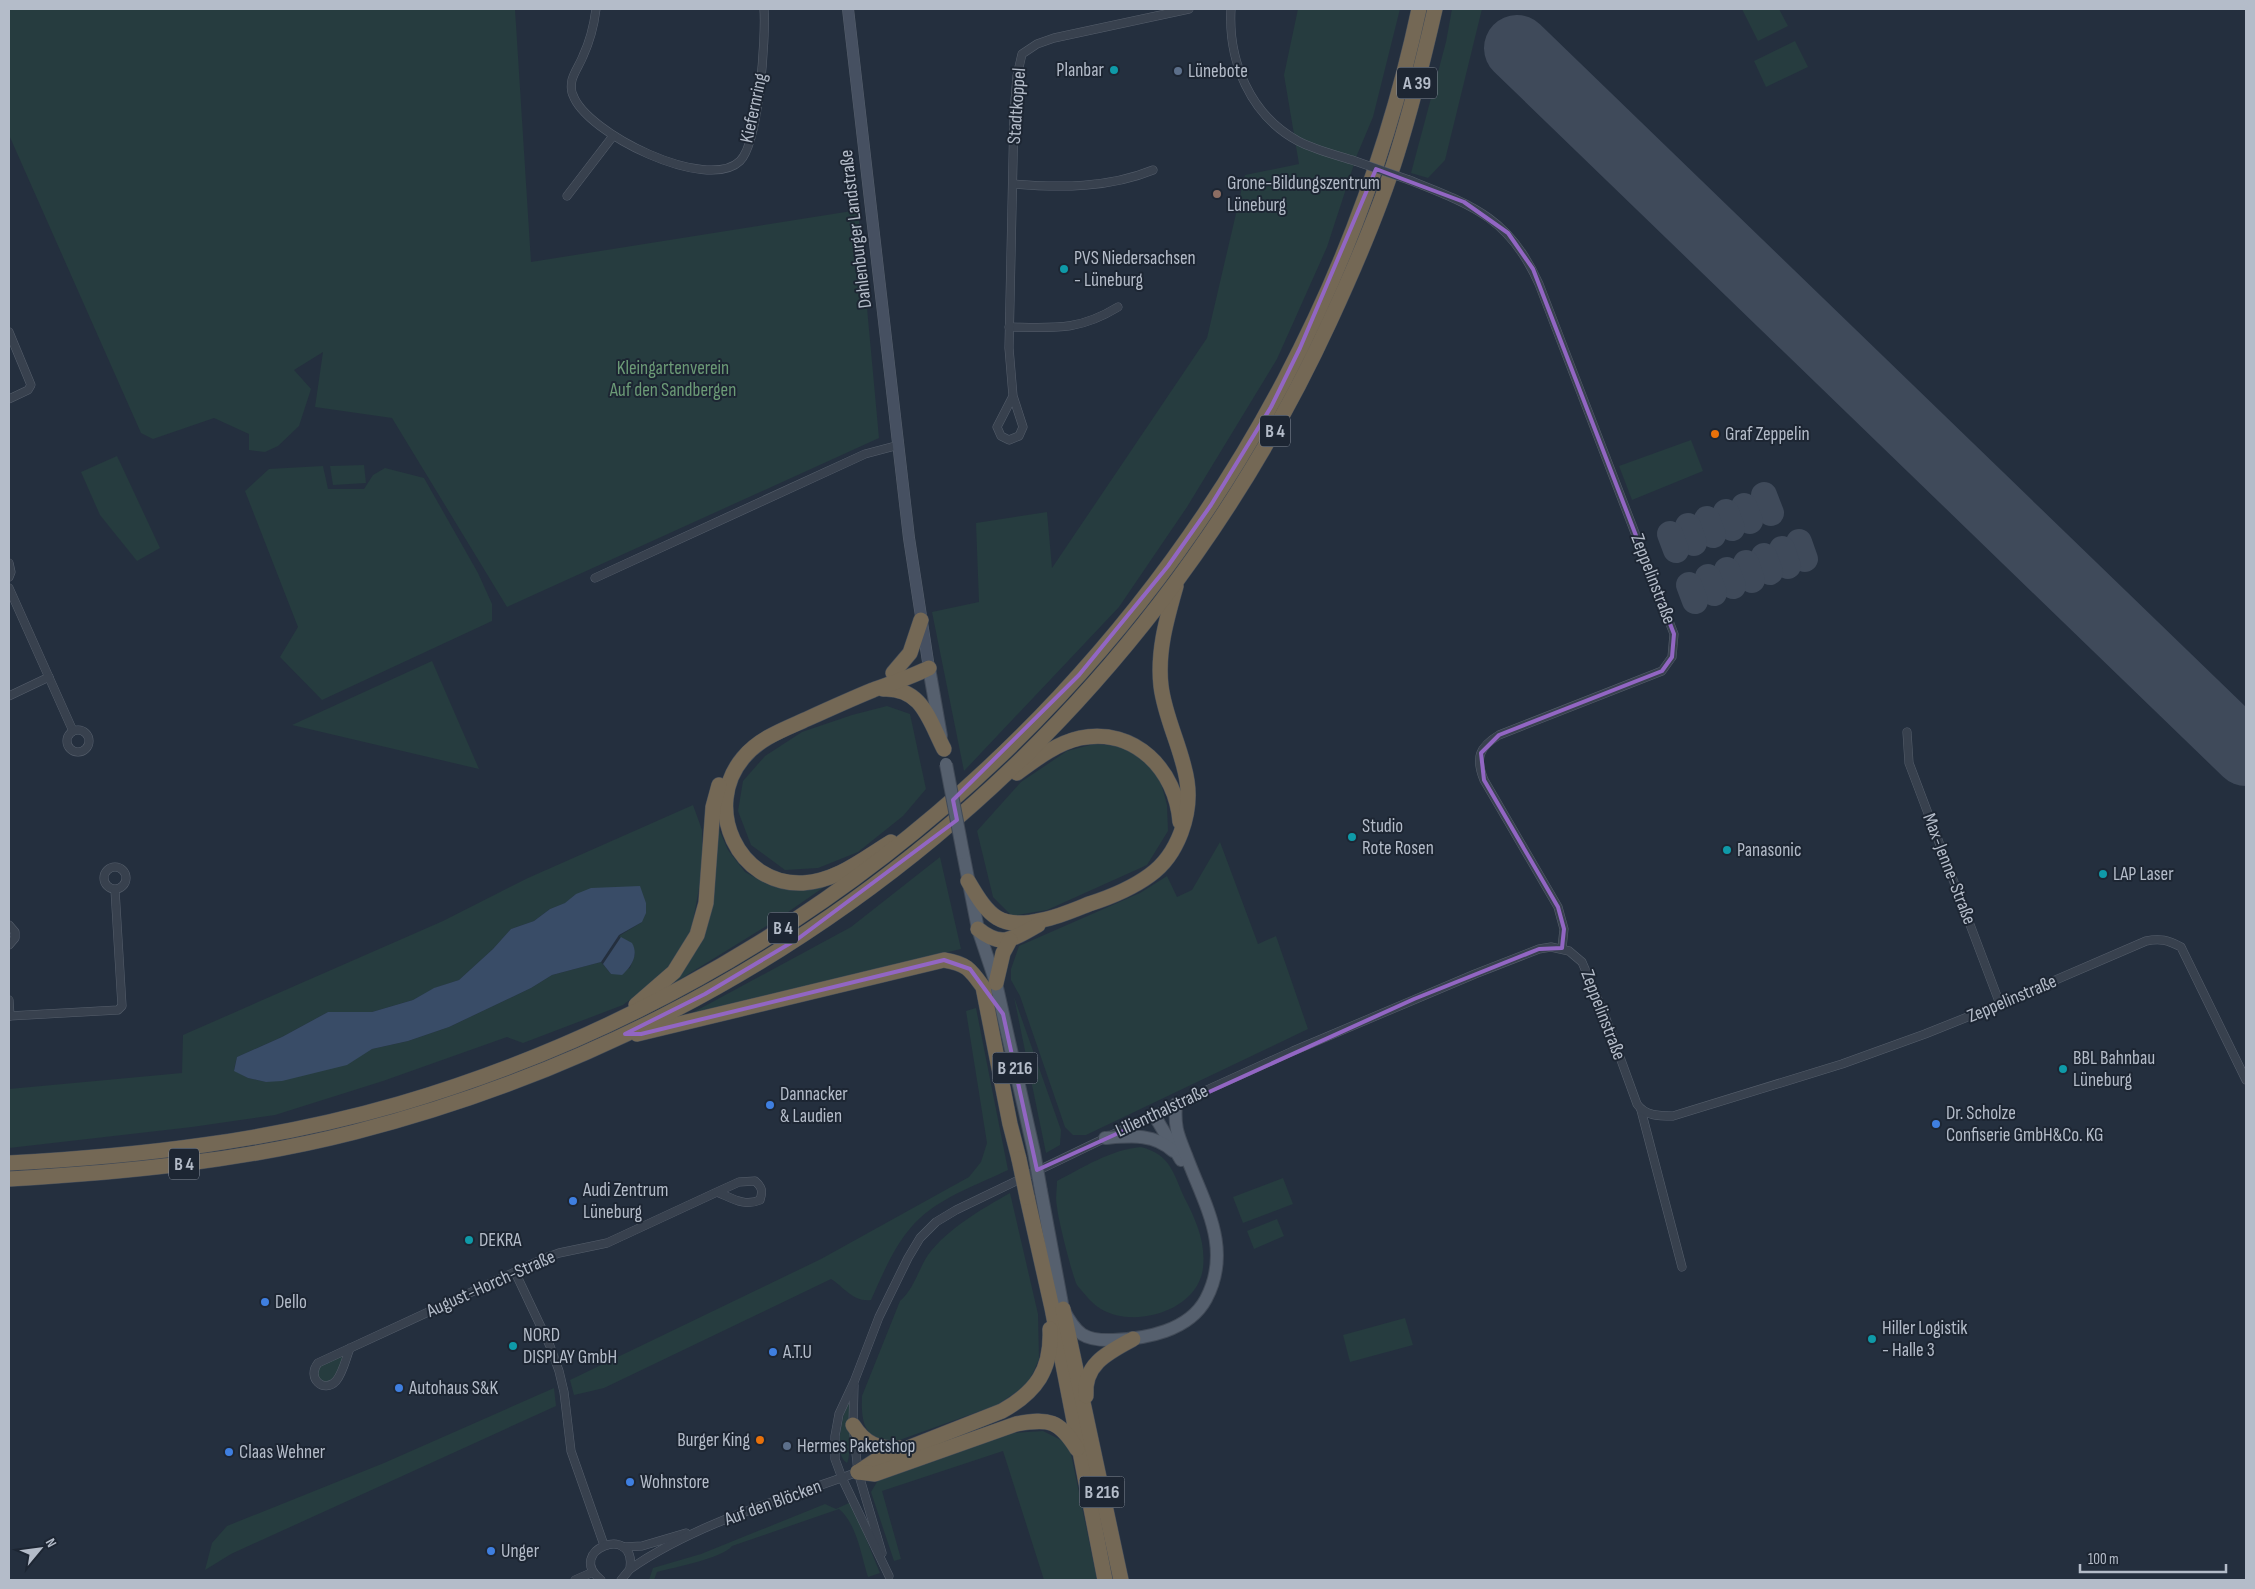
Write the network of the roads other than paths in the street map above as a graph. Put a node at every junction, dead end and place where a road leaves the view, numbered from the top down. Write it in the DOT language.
graph roads {
  1 [pos="596,9"];
  2 [pos="764,9"];
  3 [pos="848,9"];
  4 [pos="1189,9"];
  5 [pos="1231,9"];
  6 [pos="1419,9"];
  7 [pos="1434,9"];
  8 [pos="613,136"];
  9 [pos="1153,170"];
  10 [pos="1013,184"];
  11 [pos="1368,189"];
  12 [pos="567,196"];
  13 [pos="1352,272"];
  14 [pos="1118,307"];
  15 [pos="1009,327"];
  16 [pos="9,332"];
  17 [pos="1013,396"];
  18 [pos="9,399"];
  19 [pos="899,445"];
  20 [pos="9,563"];
  21 [pos="9,577"];
  22 [pos="595,578"];
  23 [pos="1178,579"];
  24 [pos="9,588"];
  25 [pos="920,616"];
  26 [pos="929,668"];
  27 [pos="893,673"];
  28 [pos="48,677"];
  29 [pos="874,690"];
  30 [pos="9,696"];
  31 [pos="73,731"];
  32 [pos="1907,732"];
  33 [pos="945,756"];
  34 [pos="989,791"];
  35 [pos="935,816"];
  36 [pos="1181,833"];
  37 [pos="968,882"];
  38 [pos="115,890"];
  39 [pos="1050,918"];
  40 [pos="9,925"];
  41 [pos="978,929"];
  42 [pos="1010,940"];
  43 [pos="9,945"];
  44 [pos="1562,948"];
  45 [pos="989,985"];
  46 [pos="9,1000"];
  47 [pos="2000,1004"];
  48 [pos="9,1016"];
  49 [pos="617,1020"];
  50 [pos="625,1034"];
  51 [pos="2246,1080"];
  52 [pos="1176,1104"];
  53 [pos="1641,1110"];
  54 [pos="1154,1115"];
  55 [pos="1105,1138"];
  56 [pos="1178,1156"];
  57 [pos="9,1163"];
  58 [pos="9,1179"];
  59 [pos="1198,1188"];
  60 [pos="717,1192"];
  61 [pos="1682,1267"];
  62 [pos="515,1272"];
  63 [pos="1058,1309"];
  64 [pos="1133,1339"];
  65 [pos="350,1348"];
  66 [pos="854,1382"];
  67 [pos="1086,1420"];
  68 [pos="853,1425"];
  69 [pos="906,1449"];
  70 [pos="1082,1458"];
  71 [pos="858,1472"];
  72 [pos="842,1478"];
  73 [pos="705,1528"];
  74 [pos="604,1545"];
  75 [pos="623,1547"];
  76 [pos="630,1569"];
  77 [pos="593,1572"];
  78 [pos="624,1579"];
  79 [pos="575,1580"];
  80 [pos="601,1580"];
  81 [pos="1105,1580"];
  82 [pos="1121,1580"];
  1 -- 8 [label="street, Kiefernring"];
  2 -- 8 [label="street, Kiefernring"];
  3 -- 19 [label="main road, Dahlenburger Landstraße"];
  4 -- 10 [label="street, Stadtkoppel"];
  5 -- 44 [label="street, Zeppelinstraße, bridge"];
  6 -- 11 [label="highway, A 39"];
  7 -- 13 [label="highway, A 39"];
  8 -- 12 [label="street"];
  9 -- 10 [label="street"];
  10 -- 15 [label="street, Stadtkoppel"];
  11 -- 35 [label="highway, B 4"];
  13 -- 23 [label="highway, B 4"];
  14 -- 15 [label="street"];
  15 -- 17 [label="street, Stadtkoppel"];
  16 -- 18 [label="street"];
  17 -- 17 [label="street, Stadtkoppel"];
  19 -- 22 [label="street"];
  19 -- 25 [label="main road, Dahlenburger Landstraße"];
  20 -- 21 [label="street"];
  23 -- 34 [label="highway, B 4"];
  23 -- 36 [label="highway"];
  24 -- 28 [label="street"];
  25 -- 26 [label="main road, B 216"];
  25 -- 27 [label="highway"];
  26 -- 27 [label="highway"];
  26 -- 29 [label="highway"];
  26 -- 33 [label="main road, B 216"];
  27 -- 49 [label="highway"];
  28 -- 30 [label="street"];
  28 -- 31 [label="street"];
  29 -- 33 [label="highway"];
  29 -- 35 [label="highway"];
  32 -- 47 [label="street, Max-Jenne-Straße"];
  33 -- 37 [label="main road, B 216, bridge"];
  34 -- 36 [label="highway"];
  34 -- 50 [label="highway, B 4"];
  35 -- 49 [label="highway, B 4"];
  36 -- 39 [label="highway"];
  37 -- 39 [label="highway"];
  37 -- 41 [label="main road, B 216"];
  38 -- 48 [label="street"];
  39 -- 42 [label="highway"];
  40 -- 43 [label="street"];
  41 -- 42 [label="highway"];
  41 -- 45 [label="main road, B 216"];
  42 -- 45 [label="highway"];
  44 -- 52 [label="street, Lilienthalstraße"];
  44 -- 53 [label="street, Zeppelinstraße"];
  45 -- 50 [label="highway"];
  45 -- 63 [label="main road, B 216, bridge"];
  45 -- 63 [label="highway, B 216, bridge"];
  46 -- 48 [label="street"];
  47 -- 51 [label="street, Zeppelinstraße"];
  47 -- 53 [label="street, Zeppelinstraße"];
  49 -- 57 [label="highway, B 4"];
  50 -- 58 [label="highway, B 4"];
  52 -- 54 [label="street, Lilienthalstraße"];
  52 -- 59 [label="main road"];
  53 -- 61 [label="street, Zeppelinstraße"];
  54 -- 55 [label="street, Lilienthalstraße"];
  54 -- 56 [label="main road"];
  55 -- 56 [label="main road"];
  55 -- 66 [label="street, Lilienthalstraße"];
  56 -- 59 [label="main road"];
  59 -- 64 [label="main road"];
  60 -- 60 [label="street, August-Horch-Straße"];
  60 -- 62 [label="street, August-Horch-Straße"];
  62 -- 65 [label="street, August-Horch-Straße"];
  62 -- 74 [label="street"];
  63 -- 64 [label="main road"];
  63 -- 67 [label="highway, B 216"];
  63 -- 69 [label="highway"];
  63 -- 70 [label="highway, B 216"];
  64 -- 67 [label="highway"];
  65 -- 65 [label="street, August-Horch-Straße"];
  66 -- 68 [label="street, Lilienthalstraße"];
  66 -- 72 [label="street, Lilienthalstraße"];
  67 -- 82 [label="highway, B 216"];
  68 -- 69 [label="highway"];
  68 -- 71 [label="street, Lilienthalstraße"];
  69 -- 71 [label="highway"];
  70 -- 71 [label="highway"];
  70 -- 81 [label="highway, B 216"];
  71 -- 72 [label="street, Auf den Blöcken"];
  71 -- 72 [label="street, Auf den Blöcken"];
  72 -- 73 [label="street, Auf den Blöcken"];
  73 -- 75 [label="street, Auf den Blöcken"];
  73 -- 76 [label="street, Auf den Blöcken"];
  74 -- 75 [label="street, Auf den Blöcken"];
  74 -- 77 [label="street"];
  75 -- 76 [label="street"];
  76 -- 78 [label="street, Auf den Blöcken"];
  77 -- 79 [label="street"];
  77 -- 80 [label="street"];
}
